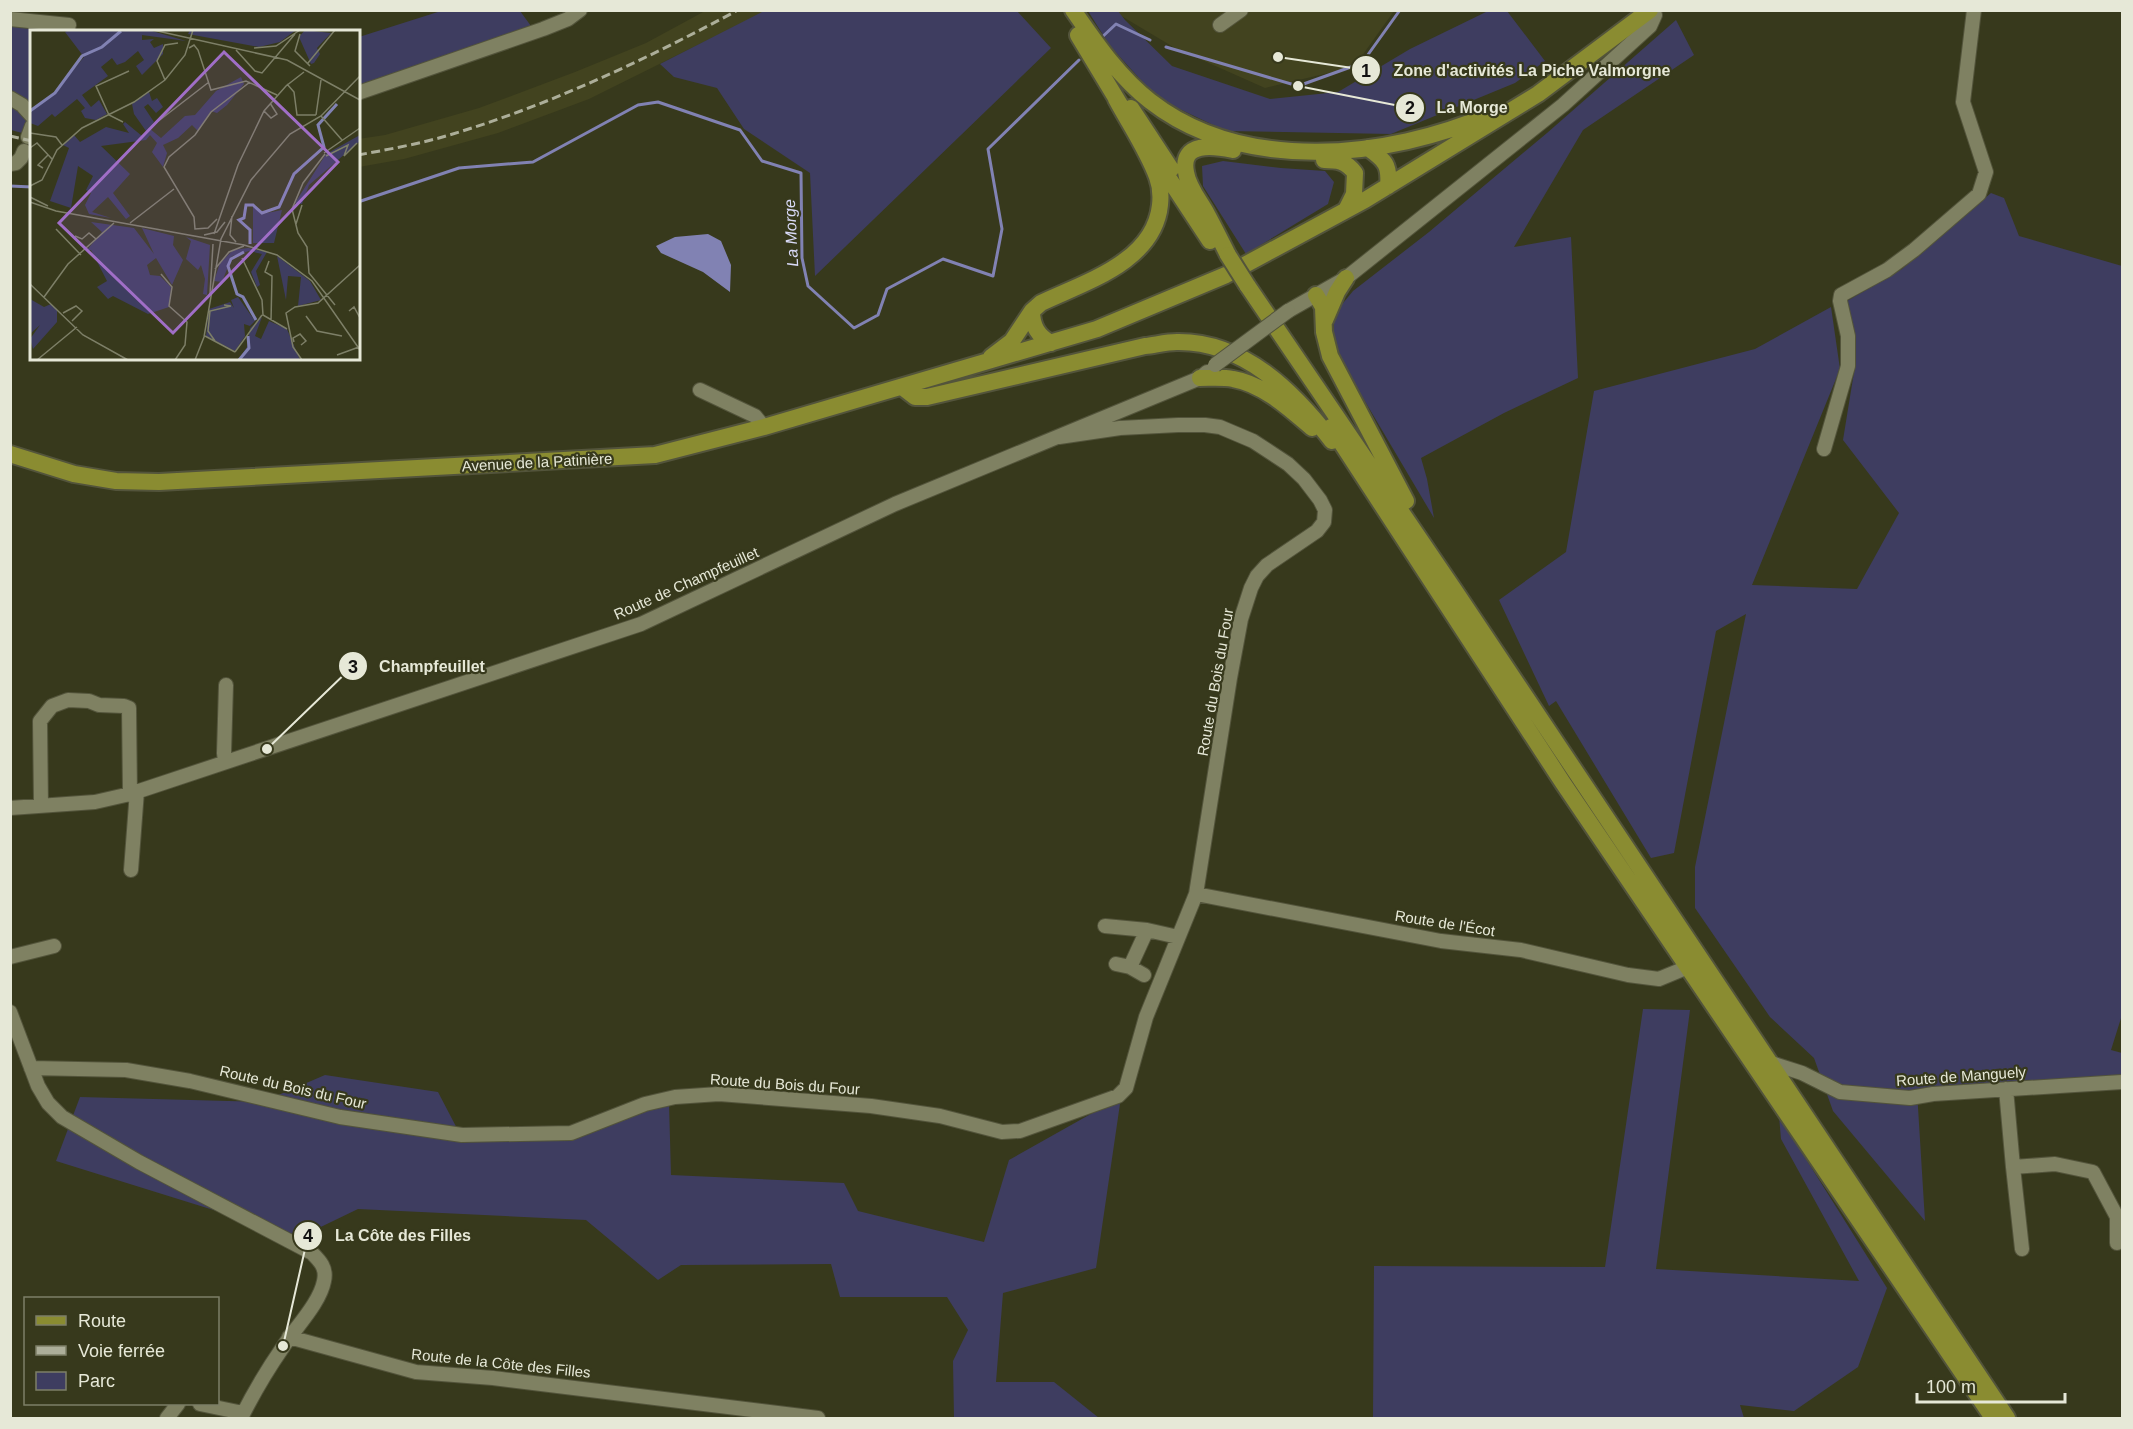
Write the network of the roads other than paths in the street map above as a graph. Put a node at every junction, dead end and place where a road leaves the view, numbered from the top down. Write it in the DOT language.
graph roads {
  1 [pos="580,10"];
  2 [pos="1064,10"];
  3 [pos="1073,10"];
  4 [pos="1241,10"];
  5 [pos="1651,10"];
  6 [pos="1974,10"];
  7 [pos="10,19"];
  8 [pos="69,25"];
  9 [pos="1220,25"];
  10 [pos="360,92"];
  11 [pos="1538,94"];
  12 [pos="10,98"];
  13 [pos="1116,99"];
  14 [pos="30,114"];
  15 [pos="28,138"];
  16 [pos="1368,148"];
  17 [pos="10,164"];
  18 [pos="1388,186"];
  19 [pos="1346,210"];
  20 [pos="1225,263"];
  21 [pos="1346,278"];
  22 [pos="1244,286"];
  23 [pos="1316,296"];
  24 [pos="1032,311"];
  25 [pos="1324,324"];
  26 [pos="1051,343"];
  27 [pos="981,364"];
  28 [pos="1200,378"];
  29 [pos="902,387"];
  30 [pos="700,390"];
  31 [pos="764,427"];
  32 [pos="1059,437"];
  33 [pos="1824,449"];
  34 [pos="10,454"];
  35 [pos="1344,457"];
  36 [pos="1368,486"];
  37 [pos="1455,591"];
  38 [pos="226,685"];
  39 [pos="225,762"];
  40 [pos="134,793"];
  41 [pos="41,806"];
  42 [pos="10,808"];
  43 [pos="131,870"];
  44 [pos="1196,894"];
  45 [pos="1105,926"];
  46 [pos="1147,930"];
  47 [pos="1178,937"];
  48 [pos="54,945"];
  49 [pos="10,957"];
  50 [pos="1688,968"];
  51 [pos="1143,975"];
  52 [pos="10,1012"];
  53 [pos="1771,1063"];
  54 [pos="31,1068"];
  55 [pos="2122,1082"];
  56 [pos="2006,1089"];
  57 [pos="2013,1167"];
  58 [pos="2117,1243"];
  59 [pos="2022,1249"];
  60 [pos="290,1336"];
  61 [pos="1969,1383"];
  62 [pos="177,1405"];
  63 [pos="204,1405"];
  64 [pos="242,1416"];
  65 [pos="167,1419"];
  66 [pos="818,1419"];
  67 [pos="1980,1419"];
  68 [pos="1993,1419"];
  69 [pos="2007,1419"];
  1 -- 10 [label="street"];
  2 -- 13 [label="main road"];
  3 -- 16 [label="main road"];
  3 -- 20 [label="main road"];
  4 -- 9 [label="street"];
  5 -- 11 [label="main road"];
  5 -- 21 [label="street, Route de Champfeuillet"];
  6 -- 33 [label="street"];
  7 -- 8 [label="street"];
  11 -- 16 [label="main road"];
  11 -- 18 [label="main road, Avenue de la Patinière"];
  12 -- 14 [label="street"];
  13 -- 20 [label="main road"];
  13 -- 24 [label="main road"];
  15 -- 17 [label="street"];
  16 -- 18 [label="main road"];
  18 -- 19 [label="main road, Avenue de la Patinière"];
  19 -- 20 [label="main road, Avenue de la Patinière"];
  19 -- 20 [label="main road"];
  20 -- 22 [label="main road"];
  20 -- 26 [label="main road, Avenue de la Patinière"];
  21 -- 23 [label="street, Route de Champfeuillet"];
  21 -- 25 [label="main road"];
  22 -- 36 [label="main road"];
  22 -- 37 [label="main road"];
  23 -- 25 [label="main road"];
  23 -- 28 [label="street, Route de Champfeuillet, bridge"];
  24 -- 26 [label="main road"];
  24 -- 27 [label="main road"];
  25 -- 37 [label="main road"];
  26 -- 27 [label="main road, Avenue de la Patinière"];
  27 -- 29 [label="main road, Avenue de la Patinière"];
  28 -- 32 [label="street, Route de Champfeuillet"];
  28 -- 35 [label="main road"];
  29 -- 31 [label="main road, Avenue de la Patinière"];
  29 -- 35 [label="main road"];
  30 -- 31 [label="street"];
  31 -- 34 [label="main road, Avenue de la Patinière"];
  32 -- 39 [label="street, Route de Champfeuillet"];
  32 -- 44 [label="street, Route du Bois du Four"];
  35 -- 36 [label="main road"];
  36 -- 50 [label="main road"];
  37 -- 53 [label="main road"];
  38 -- 39 [label="street"];
  39 -- 40 [label="street, Route de Champfeuillet"];
  40 -- 41 [label="street, Route de Champfeuillet"];
  40 -- 41 [label="street"];
  40 -- 43 [label="street"];
  41 -- 42 [label="street, Route de Champfeuillet"];
  44 -- 47 [label="street, Route du Bois du Four"];
  44 -- 50 [label="street, Route de l'Écot"];
  45 -- 46 [label="street"];
  46 -- 47 [label="street"];
  46 -- 51 [label="street"];
  47 -- 54 [label="street, Route du Bois du Four"];
  48 -- 49 [label="street"];
  50 -- 61 [label="main road"];
  52 -- 54 [label="street"];
  53 -- 56 [label="street, Route de Manguely"];
  53 -- 69 [label="main road"];
  54 -- 60 [label="street"];
  55 -- 56 [label="street, Route de Manguely"];
  56 -- 57 [label="street"];
  57 -- 58 [label="street"];
  57 -- 59 [label="street"];
  60 -- 64 [label="street"];
  60 -- 66 [label="street, Route de la Côte des Filles"];
  61 -- 67 [label="main road"];
  61 -- 68 [label="main road"];
  62 -- 65 [label="street"];
  63 -- 64 [label="street"];
}
